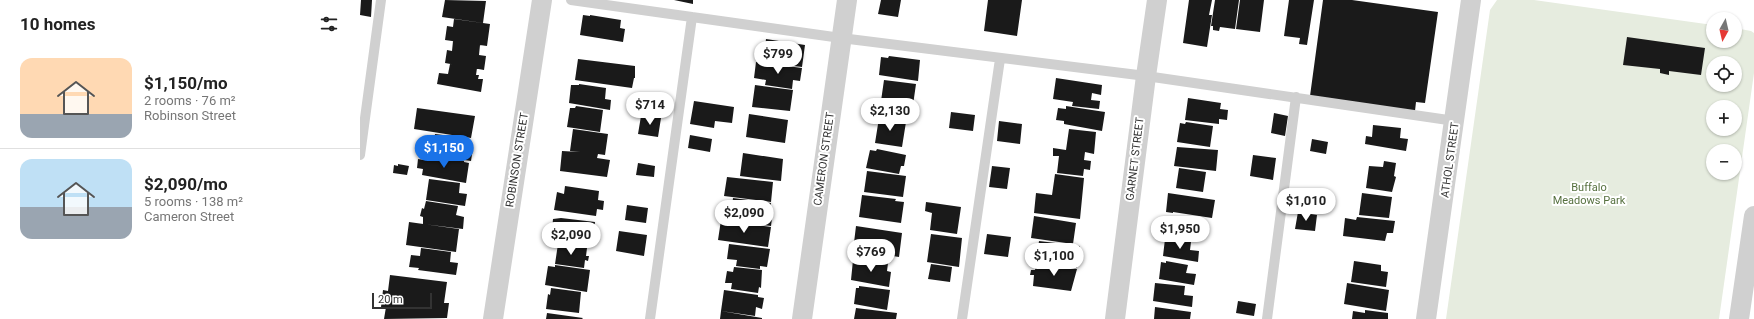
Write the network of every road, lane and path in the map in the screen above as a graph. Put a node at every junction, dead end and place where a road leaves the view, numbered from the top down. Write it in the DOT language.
graph roads {
  1 [pos="381,0"];
  2 [pos="542,0"];
  3 [pos="571,0"];
  4 [pos="847,0"];
  5 [pos="1157,0"];
  6 [pos="1471,0"];
  7 [pos="692,17"];
  8 [pos="842,38"];
  9 [pos="1000,58"];
  10 [pos="1146,76"];
  11 [pos="1296,97"];
  12 [pos="1455,120"];
  13 [pos="360,155"];
  14 [pos="1754,216"];
  15 [pos="493,319"];
  16 [pos="650,319"];
  17 [pos="802,319"];
  18 [pos="962,319"];
  19 [pos="1115,319"];
  20 [pos="1267,319"];
  21 [pos="1426,319"];
  22 [pos="1738,319"];
  1 -- 13 [label="lane"];
  2 -- 15 [label="street, ROBINSON STREET"];
  3 -- 7 [label="lane"];
  4 -- 8 [label="street, CAMERON STREET"];
  5 -- 10 [label="street, GARNET STREET"];
  6 -- 12 [label="street, ATHOL STREET"];
  7 -- 8 [label="lane"];
  7 -- 16 [label="lane"];
  8 -- 9 [label="lane"];
  8 -- 17 [label="street, CAMERON STREET"];
  9 -- 10 [label="lane"];
  9 -- 18 [label="lane"];
  10 -- 11 [label="lane"];
  10 -- 19 [label="street, GARNET STREET"];
  11 -- 12 [label="lane"];
  11 -- 20 [label="lane"];
  12 -- 21 [label="street, ATHOL STREET"];
  14 -- 22 [label="street"];
}
